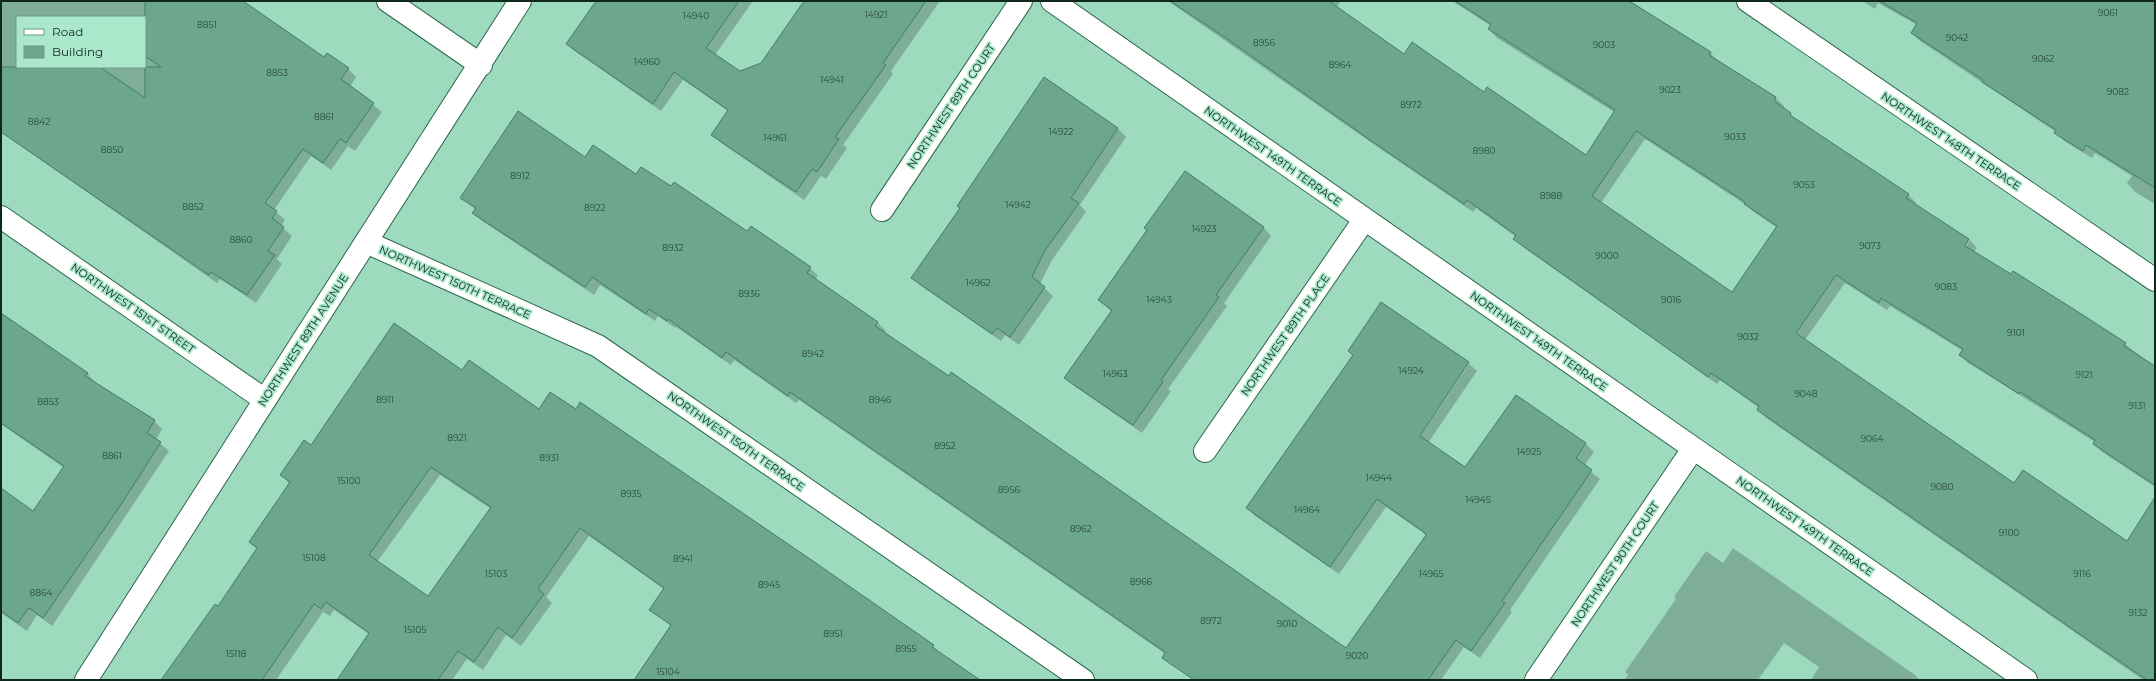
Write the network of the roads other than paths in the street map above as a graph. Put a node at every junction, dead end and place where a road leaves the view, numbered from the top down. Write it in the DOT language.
graph roads {
  1 [pos="388,1"];
  2 [pos="520,1"];
  3 [pos="1021,1"];
  4 [pos="1052,1"];
  5 [pos="1748,1"];
  6 [pos="481,65"];
  7 [pos="882,210"];
  8 [pos="1,217"];
  9 [pos="1364,220"];
  10 [pos="366,242"];
  11 [pos="2155,280"];
  12 [pos="265,400"];
  13 [pos="1693,449"];
  14 [pos="1205,451"];
  15 [pos="86,680"];
  16 [pos="1083,680"];
  17 [pos="1536,680"];
  18 [pos="2026,680"];
  1 -- 6 [label="street"];
  2 -- 6 [label="street, NORTHWEST 89TH AVENUE"];
  3 -- 7 [label="street, NORTHWEST 89TH COURT"];
  4 -- 9 [label="street, NORTHWEST 149TH TERRACE"];
  5 -- 11 [label="street, NORTHWEST 148TH TERRACE"];
  6 -- 10 [label="street, NORTHWEST 89TH AVENUE"];
  8 -- 12 [label="street, NORTHWEST 151ST STREET"];
  9 -- 13 [label="street, NORTHWEST 149TH TERRACE"];
  9 -- 14 [label="street, NORTHWEST 89TH PLACE"];
  10 -- 12 [label="street, NORTHWEST 89TH AVENUE"];
  10 -- 16 [label="street, NORTHWEST 150TH TERRACE"];
  12 -- 15 [label="street, NORTHWEST 89TH AVENUE"];
  13 -- 17 [label="street, NORTHWEST 90TH COURT"];
  13 -- 18 [label="street, NORTHWEST 149TH TERRACE"];
}
